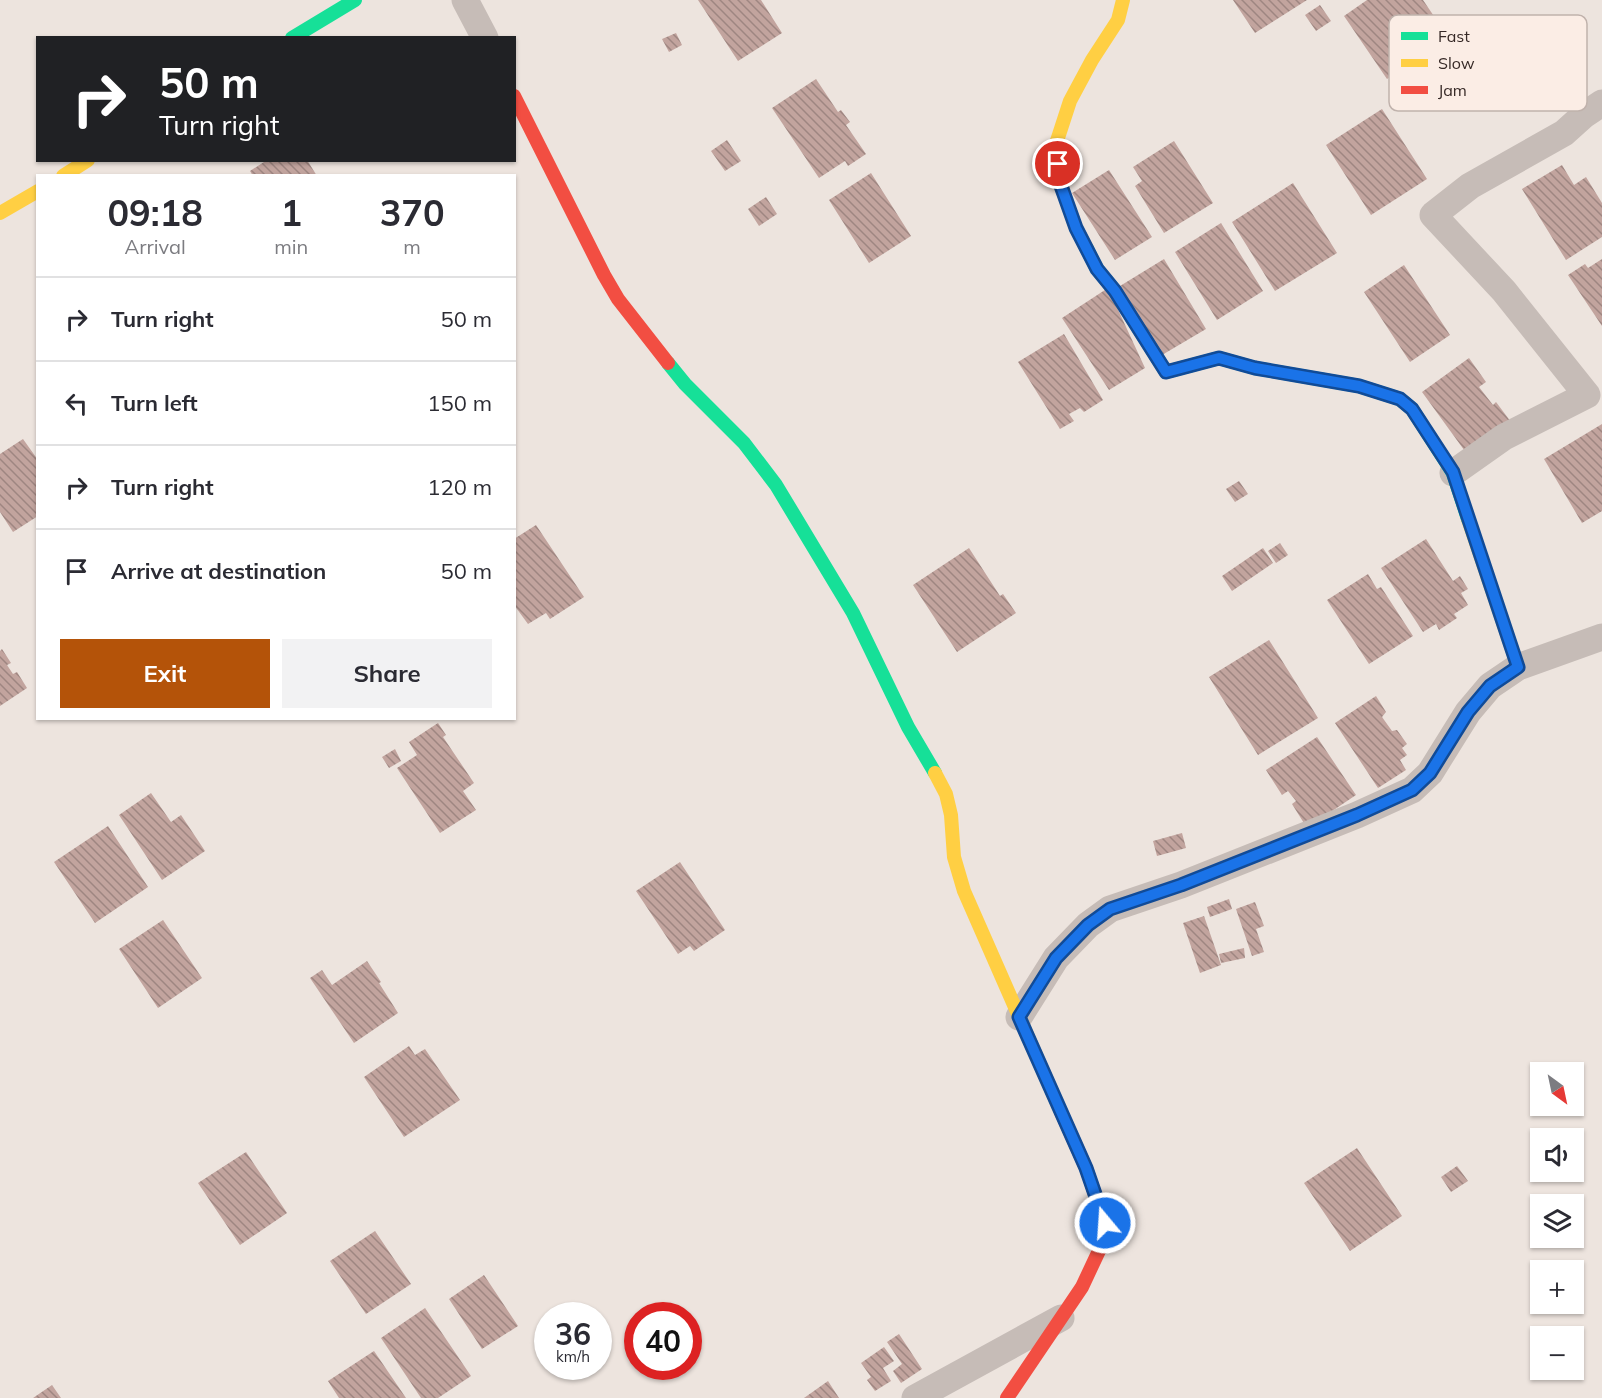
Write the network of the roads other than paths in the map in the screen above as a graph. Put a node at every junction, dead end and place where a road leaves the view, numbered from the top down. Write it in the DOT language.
graph roads {
  1 [pos="355,0"];
  2 [pos="465,0"];
  3 [pos="1124,0"];
  4 [pos="295,36"];
  5 [pos="483,36"];
  6 [pos="516,100"];
  7 [pos="1602,103"];
  8 [pos="85,162"];
  9 [pos="66,174"];
  10 [pos="36,192"];
  11 [pos="0,213"];
  12 [pos="1453,472"];
  13 [pos="1602,637"];
  14 [pos="1518,667"];
  15 [pos="1019,1017"];
  16 [pos="1061,1318"];
  17 [pos="915,1398"];
  18 [pos="1007,1398"];
  1 -- 4 [label="street"];
  2 -- 5 [label="street"];
  3 -- 12 [label="street"];
  6 -- 15 [label="street"];
  7 -- 12 [label="street"];
  8 -- 9 [label="street"];
  10 -- 11 [label="street"];
  12 -- 14 [label="street"];
  13 -- 14 [label="street"];
  14 -- 15 [label="street"];
  15 -- 16 [label="street"];
  16 -- 17 [label="street"];
  16 -- 18 [label="street"];
}
